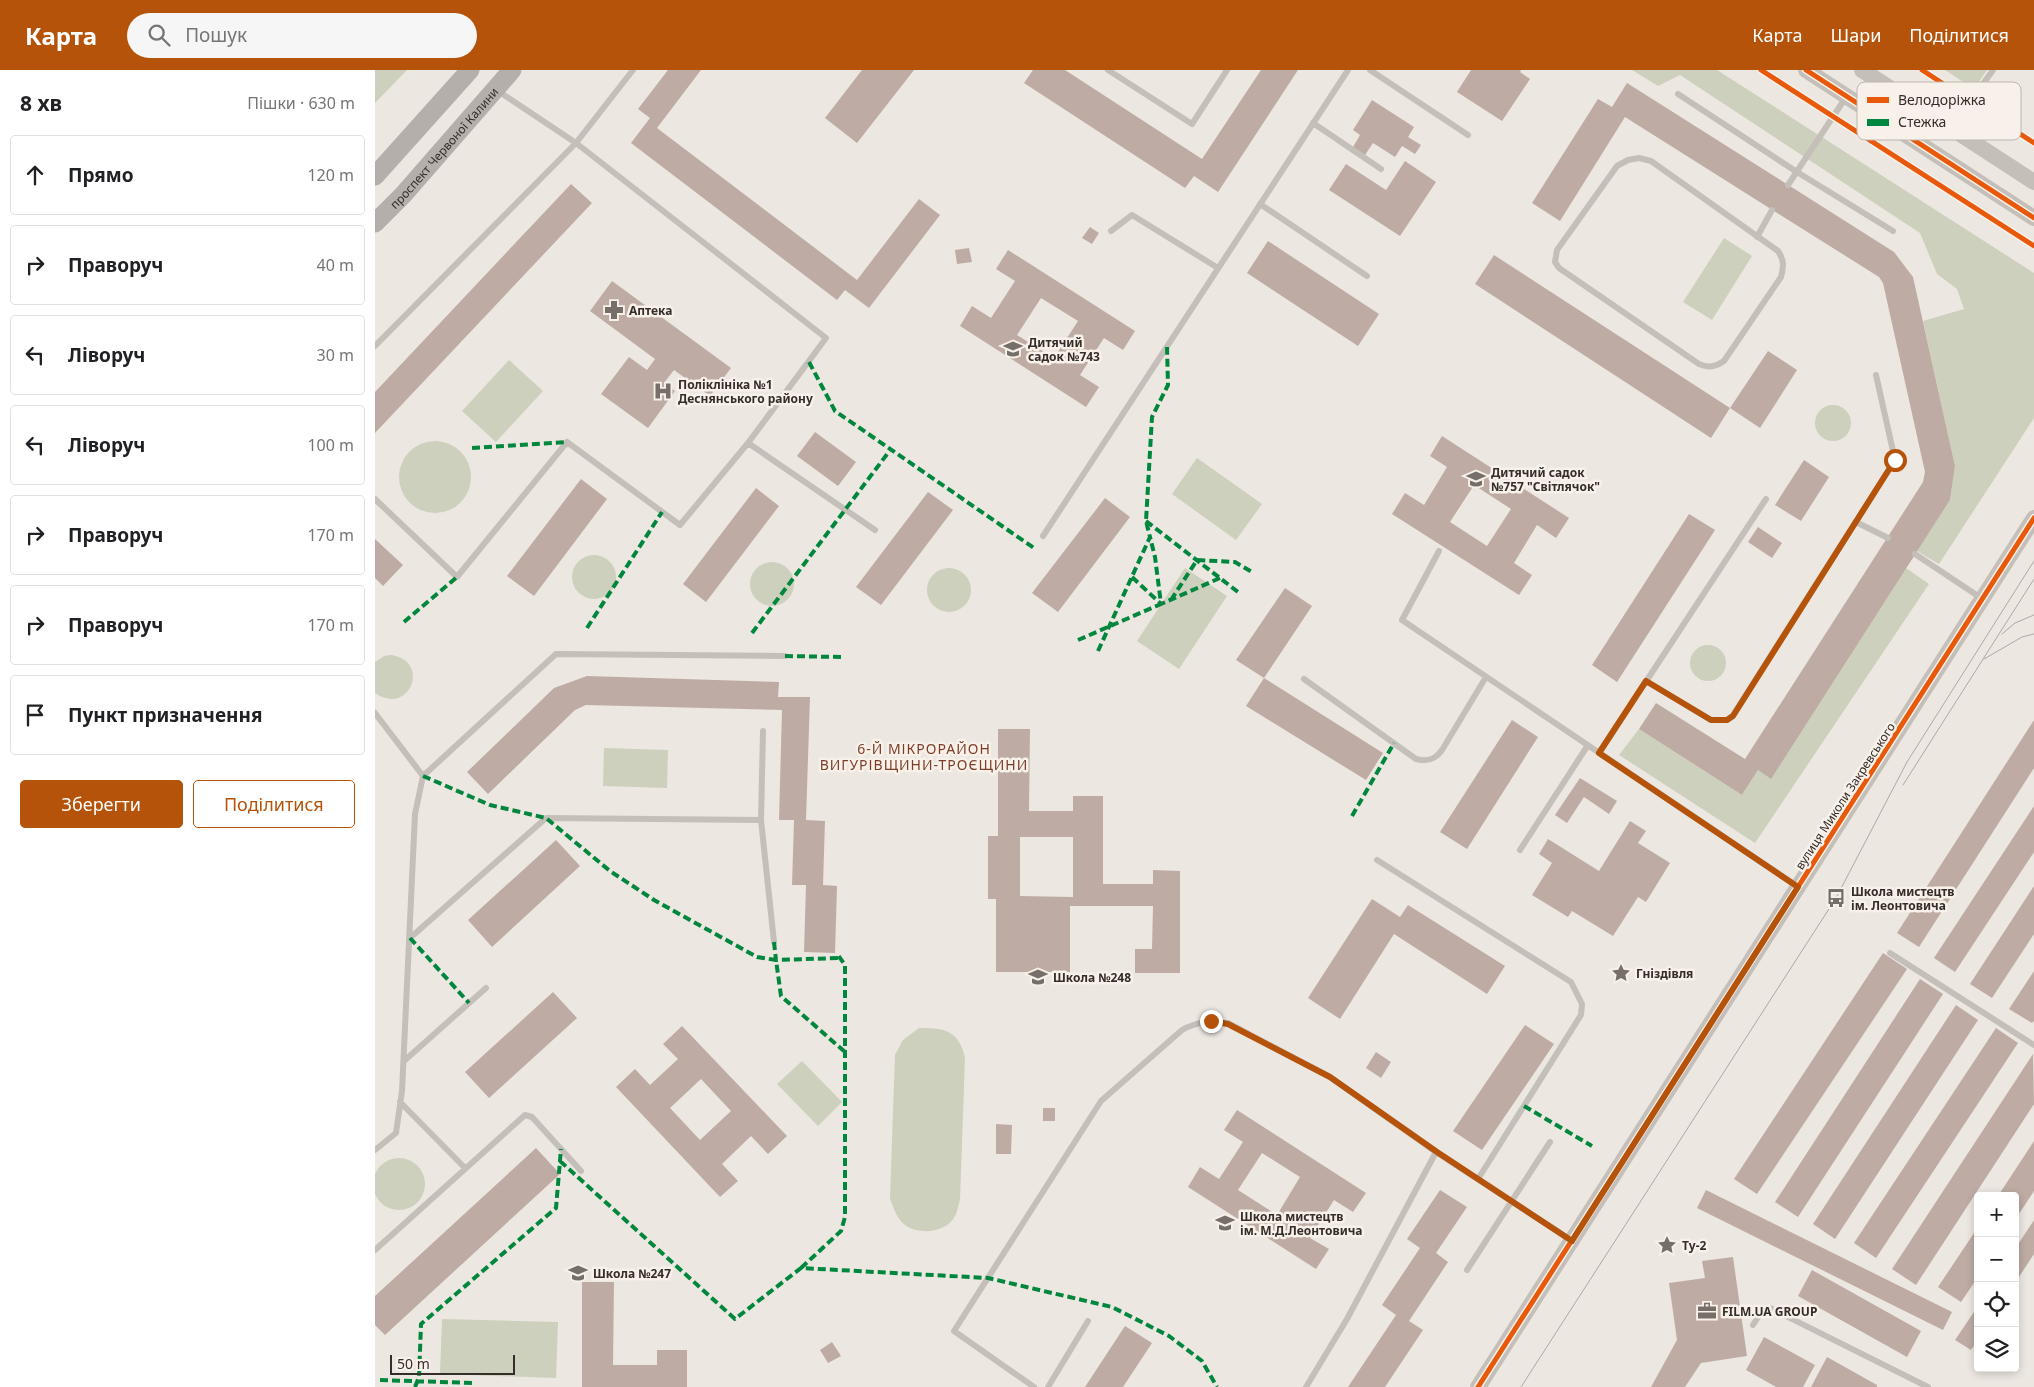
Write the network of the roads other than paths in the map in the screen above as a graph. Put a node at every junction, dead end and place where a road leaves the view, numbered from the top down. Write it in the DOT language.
graph roads {
  1 [pos="470,70"];
  2 [pos="512,70"];
  3 [pos="633,70"];
  4 [pos="1108,70"];
  5 [pos="1227,70"];
  6 [pos="1347,70"];
  7 [pos="1370,70"];
  8 [pos="1806,70"];
  9 [pos="1862,70"];
  10 [pos="1993,70"];
  11 [pos="1880,82"];
  12 [pos="1984,82"];
  13 [pos="495,89"];
  14 [pos="1678,94"];
  15 [pos="1846,96"];
  16 [pos="1857,103"];
  17 [pos="1313,123"];
  18 [pos="1468,135"];
  19 [pos="1914,140"];
  20 [pos="1969,140"];
  21 [pos="577,143"];
  22 [pos="1381,169"];
  23 [pos="1797,172"];
  24 [pos="375,176"];
  25 [pos="2034,182"];
  26 [pos="1788,185"];
  27 [pos="1260,204"];
  28 [pos="1772,210"];
  29 [pos="2034,218"];
  30 [pos="375,223"];
  31 [pos="1111,231"];
  32 [pos="1893,231"];
  33 [pos="1757,237"];
  34 [pos="1218,268"];
  35 [pos="1367,276"];
  36 [pos="375,346"];
  37 [pos="1876,375"];
  38 [pos="748,443"];
  39 [pos="1766,499"];
  40 [pos="375,500"];
  41 [pos="2034,518"];
  42 [pos="1856,522"];
  43 [pos="875,530"];
  44 [pos="1043,536"];
  45 [pos="1888,538"];
  46 [pos="1439,551"];
  47 [pos="1915,554"];
  48 [pos="1982,599"];
  49 [pos="785,656"];
  50 [pos="1486,676"];
  51 [pos="1304,679"];
  52 [pos="1646,681"];
  53 [pos="375,713"];
  54 [pos="763,731"];
  55 [pos="1588,745"];
  56 [pos="1599,753"];
  57 [pos="423,776"];
  58 [pos="761,820"];
  59 [pos="1520,850"];
  60 [pos="1377,860"];
  61 [pos="1798,887"];
  62 [pos="410,938"];
  63 [pos="774,942"];
  64 [pos="1890,953"];
  65 [pos="486,988"];
  66 [pos="2034,1045"];
  67 [pos="404,1061"];
  68 [pos="401,1102"];
  69 [pos="1550,1142"];
  70 [pos="375,1150"];
  71 [pos="1437,1152"];
  72 [pos="465,1168"];
  73 [pos="581,1170"];
  74 [pos="1477,1179"];
  75 [pos="1511,1201"];
  76 [pos="1572,1241"];
  77 [pos="376,1247"];
  78 [pos="1467,1270"];
  79 [pos="1088,1322"];
  80 [pos="1753,1325"];
  81 [pos="1034,1387"];
  82 [pos="1048,1387"];
  83 [pos="1306,1387"];
  84 [pos="1478,1387"];
  85 [pos="1928,1387"];
  1 -- 24 [label="main road"];
  2 -- 13 [label="main road, проспект Червоної Калини"];
  3 -- 21 [label="lane"];
  4 -- 5 [label="lane"];
  6 -- 17 [label="lane"];
  7 -- 18 [label="lane"];
  8 -- 15 [label="street"];
  9 -- 11 [label="street"];
  10 -- 12 [label="lane"];
  13 -- 21 [label="lane"];
  13 -- 30 [label="main road, проспект Червоної Калини"];
  14 -- 23 [label="lane"];
  15 -- 16 [label="street"];
  15 -- 23 [label="lane"];
  17 -- 22 [label="lane"];
  17 -- 27 [label="lane"];
  19 -- 29 [label="street"];
  20 -- 25 [label="street"];
  21 -- 36 [label="lane"];
  21 -- 38 [label="lane"];
  23 -- 26 [label="lane"];
  23 -- 32 [label="lane"];
  27 -- 34 [label="lane"];
  27 -- 35 [label="lane"];
  28 -- 33 [label="lane"];
  31 -- 34 [label="lane"];
  33 -- 33 [label="lane"];
  34 -- 44 [label="lane"];
  37 -- 42 [label="lane"];
  38 -- 40 [label="lane"];
  38 -- 43 [label="lane"];
  39 -- 52 [label="lane"];
  41 -- 48 [label="street, вулиця Миколи Закревського"];
  42 -- 45 [label="lane"];
  42 -- 52 [label="lane"];
  46 -- 50 [label="lane"];
  47 -- 48 [label="lane"];
  48 -- 61 [label="street, вулиця Миколи Закревського"];
  49 -- 57 [label="lane"];
  50 -- 51 [label="lane"];
  50 -- 55 [label="lane"];
  52 -- 56 [label="lane"];
  53 -- 57 [label="lane"];
  54 -- 58 [label="lane"];
  55 -- 56 [label="lane"];
  55 -- 59 [label="lane"];
  56 -- 61 [label="lane"];
  57 -- 62 [label="lane"];
  58 -- 62 [label="lane"];
  58 -- 63 [label="lane"];
  60 -- 74 [label="lane"];
  61 -- 76 [label="street, вулиця Миколи Закревського"];
  62 -- 67 [label="lane"];
  64 -- 66 [label="lane"];
  65 -- 67 [label="lane"];
  67 -- 68 [label="lane"];
  68 -- 70 [label="lane"];
  68 -- 72 [label="lane"];
  69 -- 75 [label="lane"];
  71 -- 74 [label="lane"];
  71 -- 81 [label="lane"];
  71 -- 83 [label="lane"];
  72 -- 73 [label="lane"];
  72 -- 77 [label="lane"];
  74 -- 75 [label="lane"];
  75 -- 76 [label="lane"];
  75 -- 78 [label="lane"];
  76 -- 84 [label="street, вулиця Миколи Закревського"];
  79 -- 82 [label="lane"];
  80 -- 85 [label="lane"];
}
